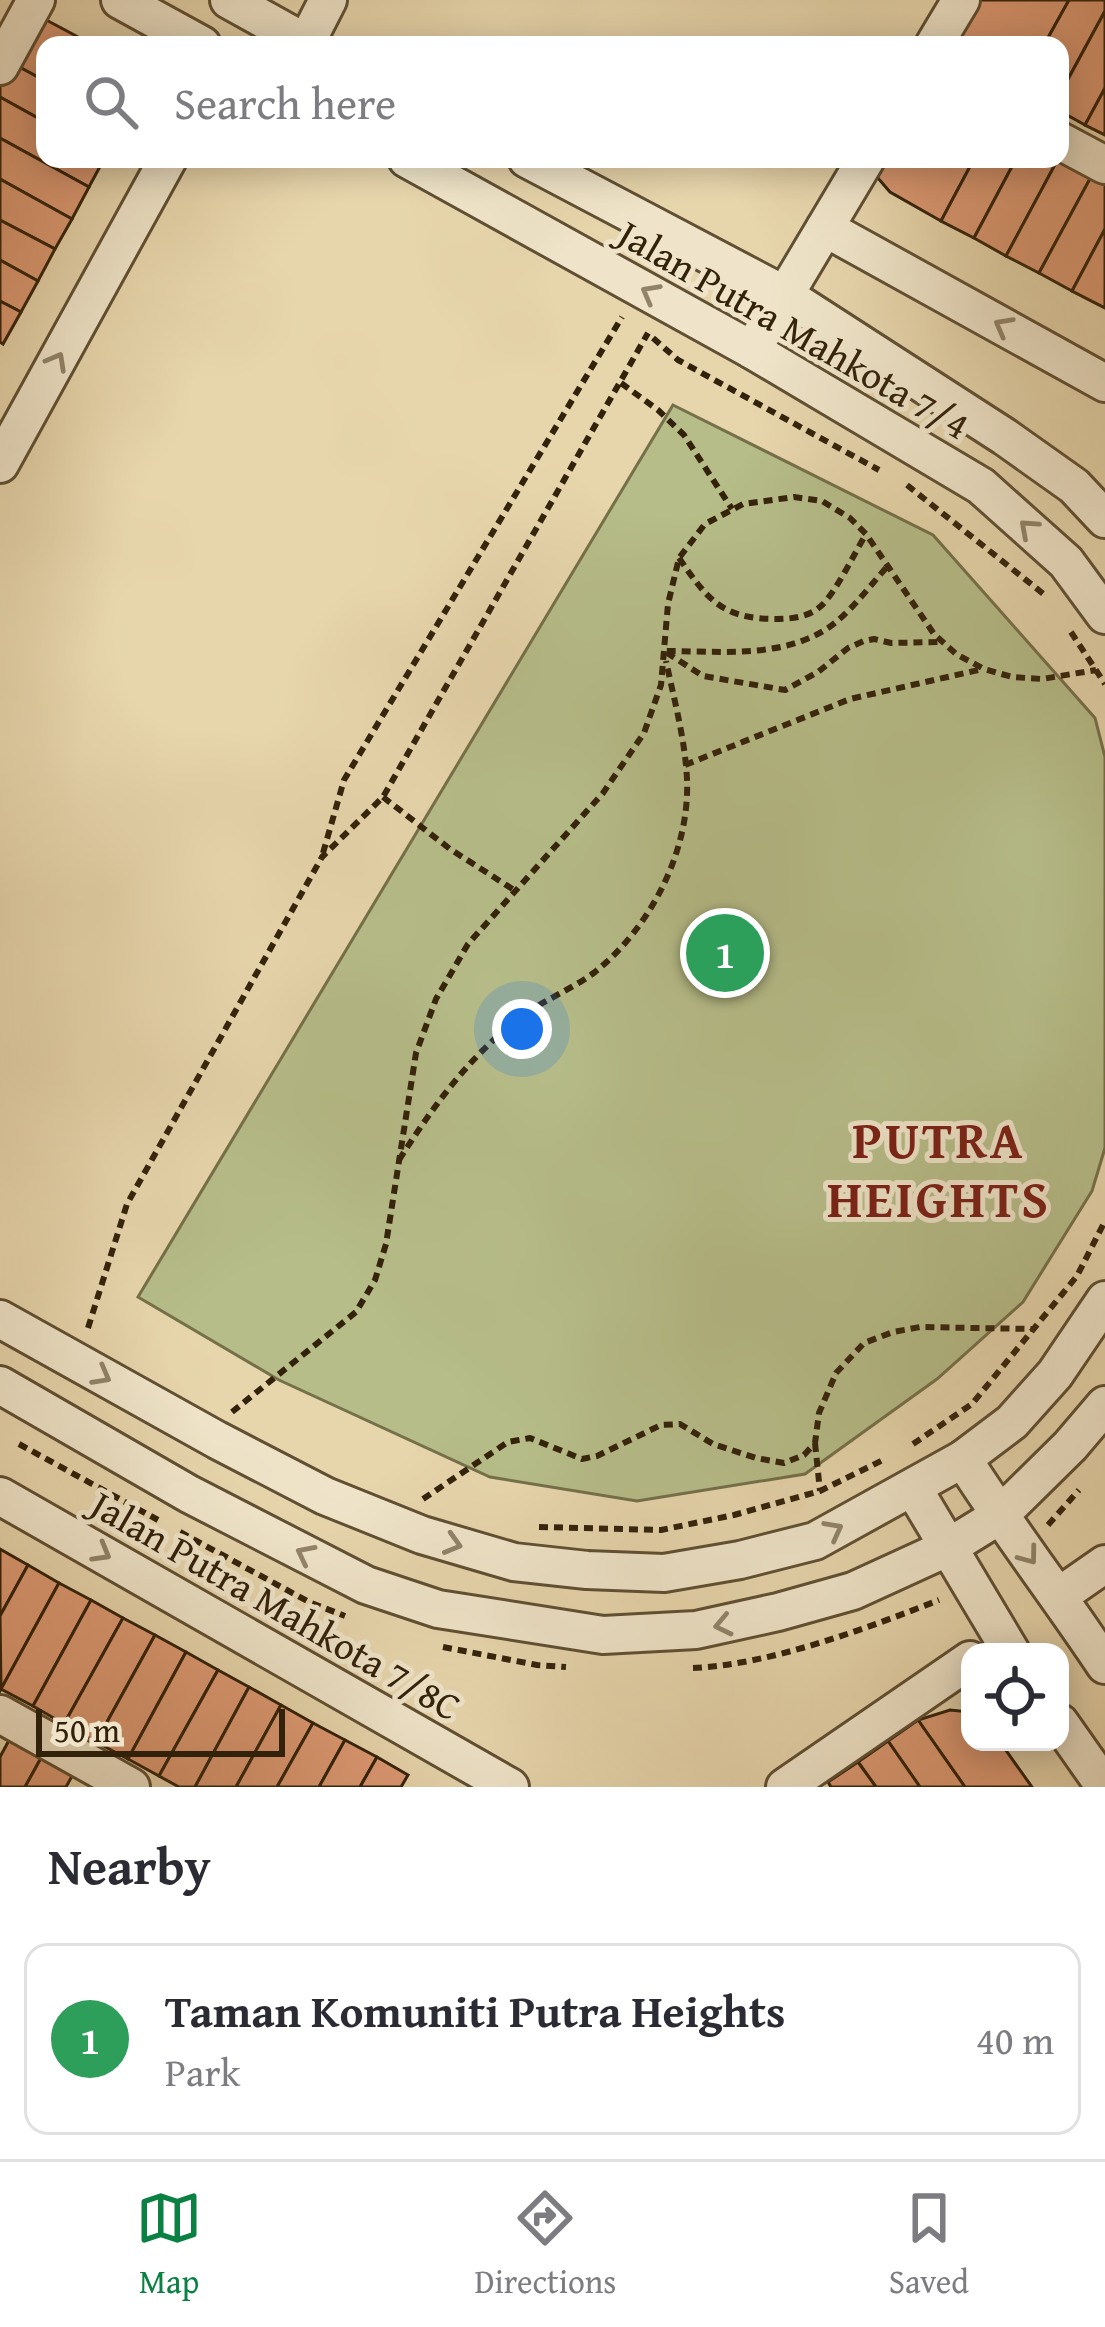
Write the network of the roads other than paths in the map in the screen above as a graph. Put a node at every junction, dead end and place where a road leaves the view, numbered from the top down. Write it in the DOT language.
graph roads {
  1 [pos="36,0"];
  2 [pos="120,0"];
  3 [pos="229,0"];
  4 [pos="328,0"];
  5 [pos="961,0"];
  6 [pos="299,29"];
  7 [pos="186,36"];
  8 [pos="939,36"];
  9 [pos="0,66"];
  10 [pos="1069,146"];
  11 [pos="1105,165"];
  12 [pos="163,168"];
  13 [pos="423,168"];
  14 [pos="544,168"];
  15 [pos="861,168"];
  16 [pos="825,228"];
  17 [pos="785,295"];
  18 [pos="752,350"];
  19 [pos="1105,383"];
  20 [pos="0,464"];
  21 [pos="1105,519"];
  22 [pos="1105,615"];
  23 [pos="1105,1300"];
  24 [pos="12,1326"];
  25 [pos="0,1384"];
  26 [pos="1105,1405"];
  27 [pos="962,1460"];
  28 [pos="913,1488"];
  29 [pos="0,1496"];
  30 [pos="999,1516"];
  31 [pos="946,1548"];
  32 [pos="1105,1564"];
  33 [pos="1059,1596"];
  34 [pos="995,1643"];
  35 [pos="1105,1665"];
  36 [pos="961,1666"];
  37 [pos="0,1714"];
  38 [pos="1069,1736"];
  39 [pos="131,1787"];
  40 [pos="510,1787"];
  41 [pos="785,1787"];
  42 [pos="1105,1787"];
  1 -- 9 [label="street"];
  2 -- 7 [label="street"];
  3 -- 6 [label="street"];
  4 -- 6 [label="street"];
  5 -- 8 [label="street"];
  10 -- 11 [label="street"];
  20 -- 12 [label="street, one-way"];
  18 -- 13 [label="street, Jalan Putra Mahkota 7/4, one-way"];
  14 -- 17 [label="street, Jalan Putra Mahkota 7/4"];
  15 -- 16 [label="street"];
  16 -- 17 [label="street"];
  19 -- 16 [label="street, one-way"];
  17 -- 18 [label="street"];
  17 -- 21 [label="street, Jalan Putra Mahkota 7/4"];
  22 -- 18 [label="street, Jalan Putra Mahkota 7/4, one-way"];
  23 -- 27 [label="street"];
  24 -- 25 [label="street"];
  24 -- 28 [label="street, one-way"];
  31 -- 25 [label="street, one-way"];
  26 -- 30 [label="street"];
  27 -- 28 [label="street"];
  27 -- 30 [label="street"];
  28 -- 31 [label="street"];
  29 -- 40 [label="street, Jalan Putra Mahkota 7/8C, one-way"];
  30 -- 31 [label="street"];
  30 -- 33 [label="street, one-way"];
  31 -- 34 [label="street"];
  32 -- 33 [label="street"];
  33 -- 35 [label="street"];
  36 -- 41 [label="street"];
  37 -- 39 [label="street"];
  38 -- 42 [label="street"];
}
